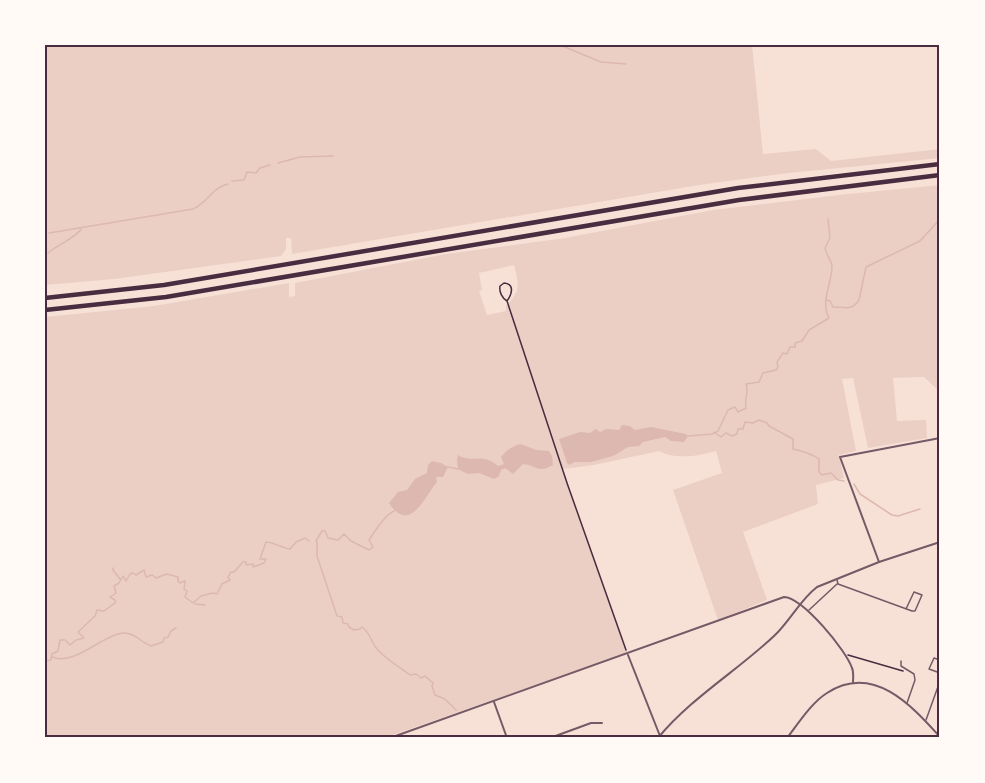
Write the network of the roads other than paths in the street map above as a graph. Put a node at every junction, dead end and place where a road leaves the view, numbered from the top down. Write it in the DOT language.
graph roads {
  1 [pos="940,164"];
  2 [pos="940,175"];
  3 [pos="45,298"];
  4 [pos="45,309"];
  5 [pos="940,438"];
  6 [pos="940,542"];
  7 [pos="879,562"];
  8 [pos="837,579"];
  9 [pos="838,584"];
  10 [pos="801,604"];
  11 [pos="906,609"];
  12 [pos="808,610"];
  13 [pos="628,654"];
  14 [pos="940,660"];
  15 [pos="901,661"];
  16 [pos="940,673"];
  17 [pos="940,681"];
  18 [pos="853,683"];
  19 [pos="494,702"];
  20 [pos="906,704"];
  21 [pos="926,721"];
  22 [pos="602,723"];
  23 [pos="399,736"];
  24 [pos="659,737"];
  25 [pos="940,737"];
  26 [pos="390,738"];
  27 [pos="507,738"];
  28 [pos="550,738"];
  29 [pos="787,738"];
  1 -- 3 [label="highway"];
  2 -- 4 [label="highway"];
  5 -- 7 [label="street"];
  6 -- 7 [label="street"];
  7 -- 8 [label="street"];
  8 -- 9 [label="lane"];
  8 -- 10 [label="street"];
  9 -- 11 [label="lane"];
  9 -- 12 [label="lane"];
  10 -- 12 [label="street"];
  10 -- 13 [label="street"];
  10 -- 24 [label="street"];
  11 -- 11 [label="lane"];
  12 -- 18 [label="street"];
  13 -- 19 [label="street"];
  13 -- 24 [label="street"];
  14 -- 16 [label="lane"];
  15 -- 20 [label="lane"];
  17 -- 21 [label="lane"];
  18 -- 20 [label="street"];
  18 -- 29 [label="street"];
  19 -- 23 [label="street"];
  19 -- 27 [label="street"];
  20 -- 21 [label="street"];
  21 -- 25 [label="street"];
  22 -- 28 [label="street"];
  23 -- 26 [label="street"];
}
